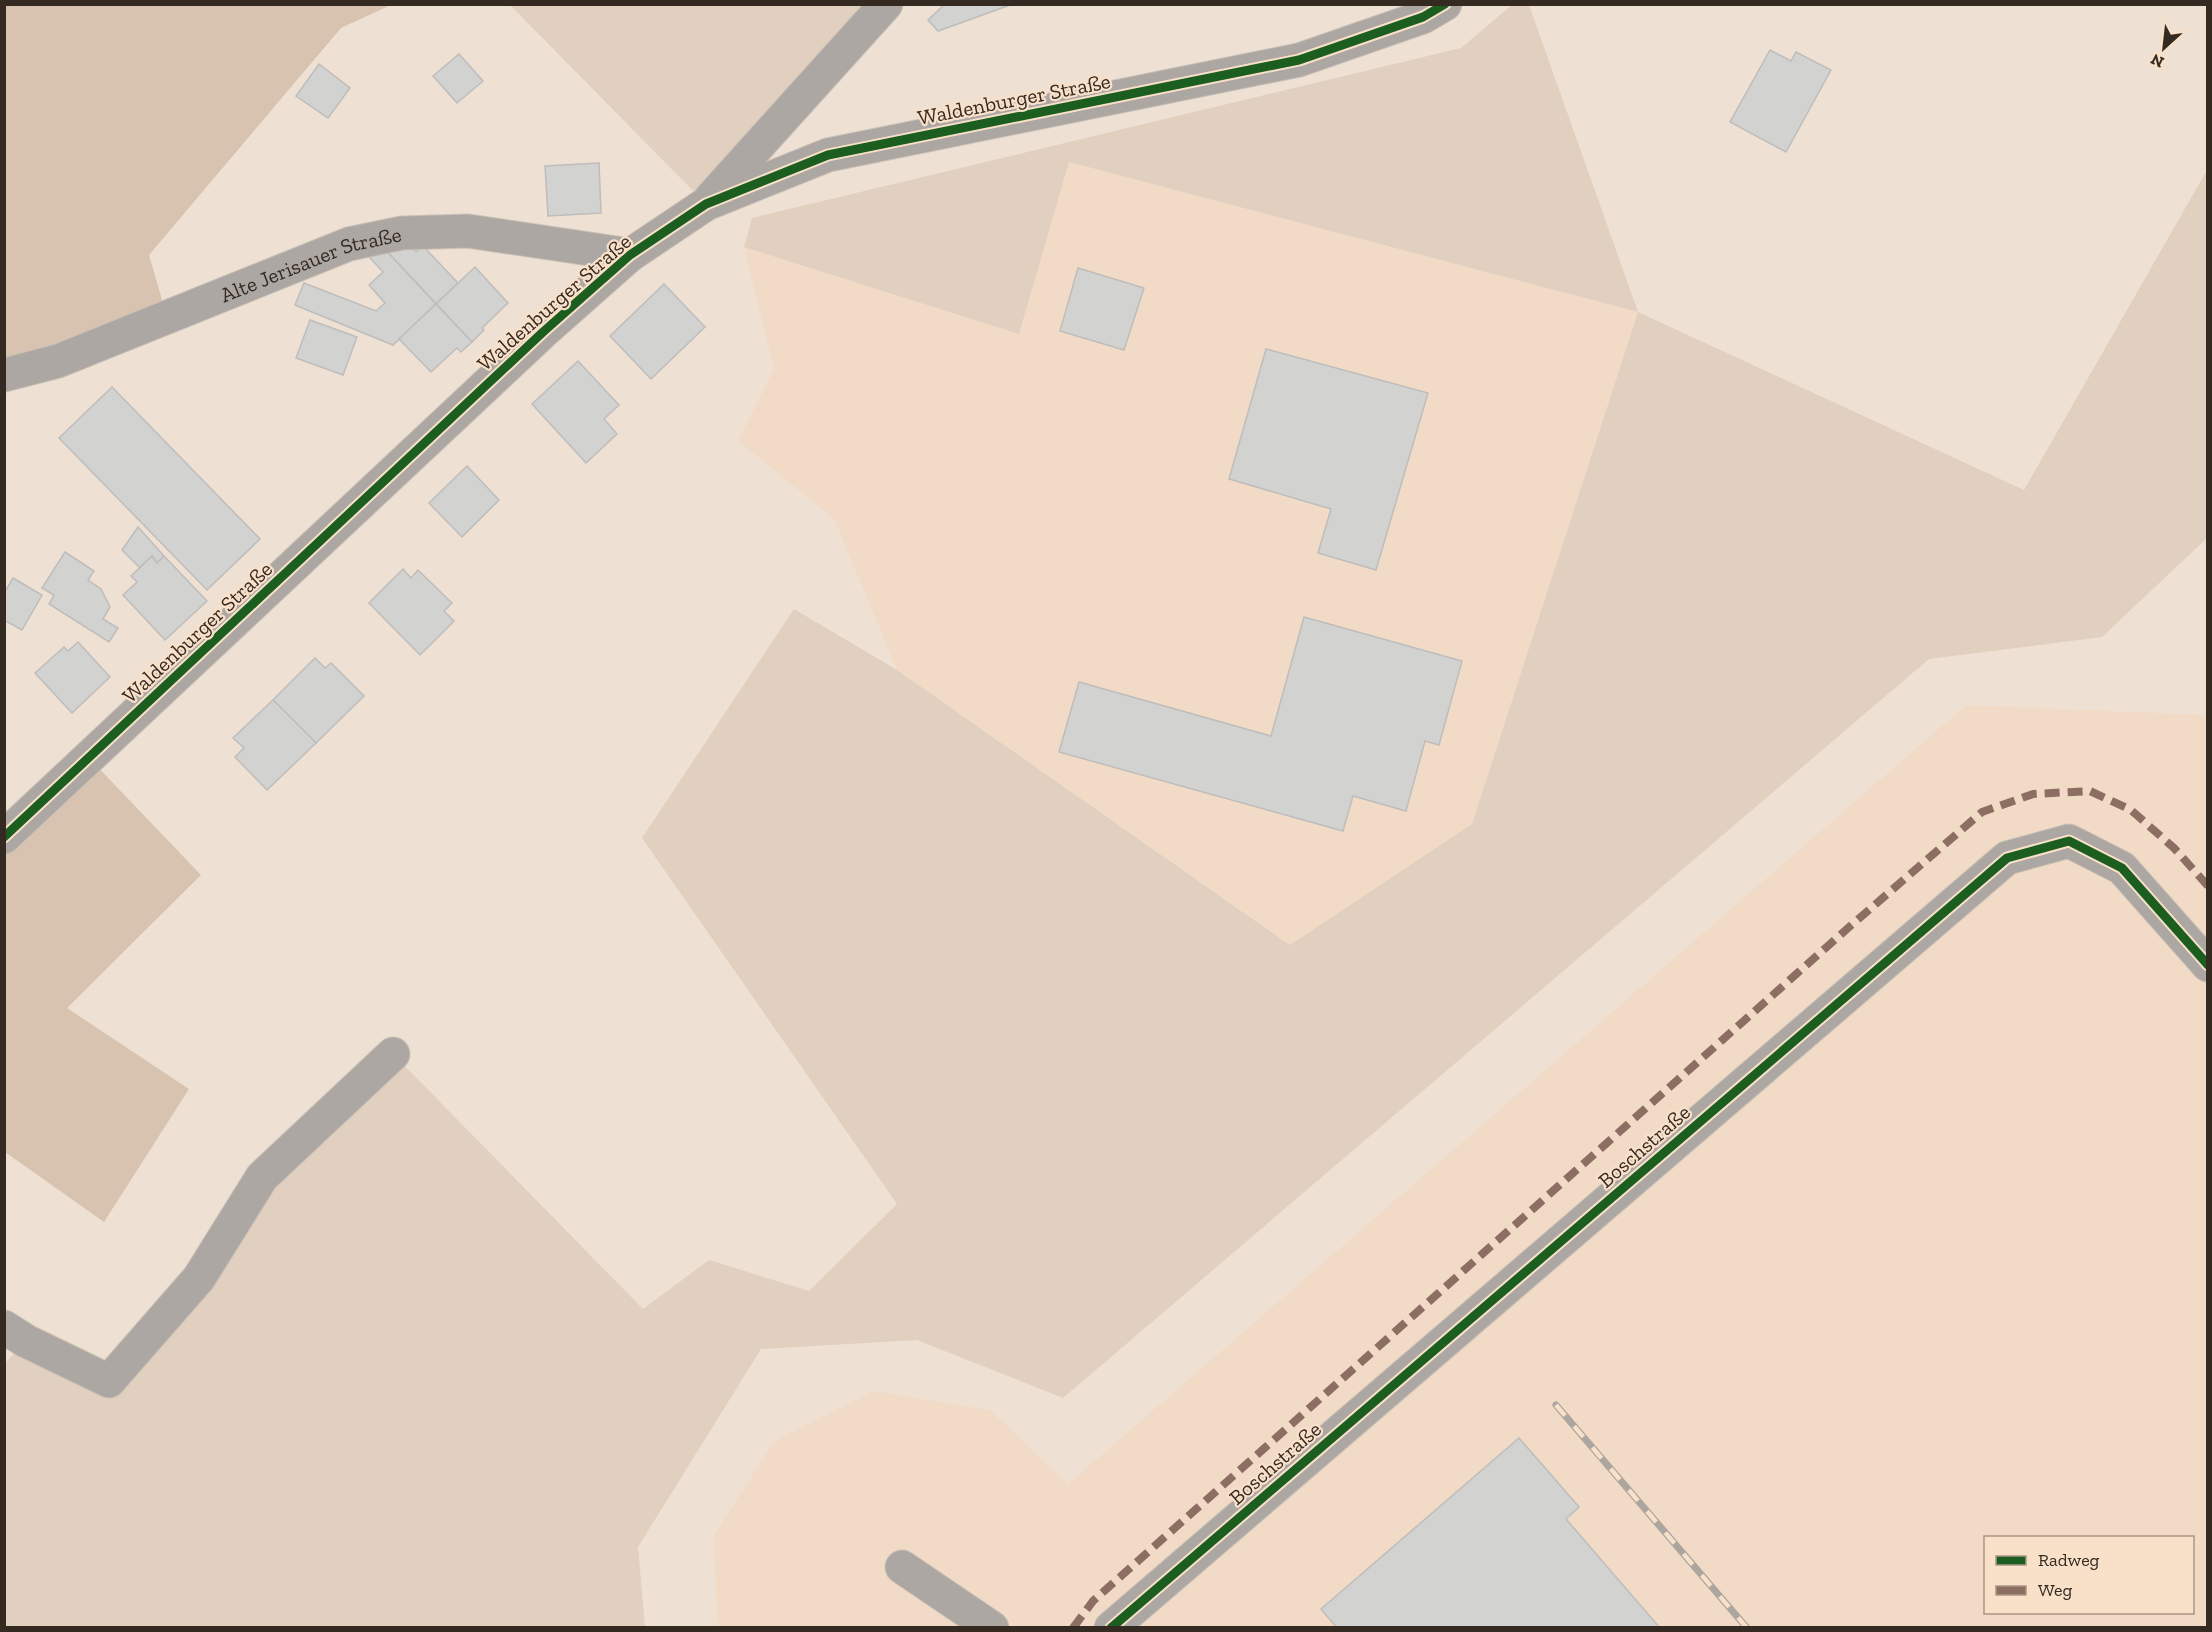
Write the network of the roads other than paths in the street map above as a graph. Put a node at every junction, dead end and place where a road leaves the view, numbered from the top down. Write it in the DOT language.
graph roads {
  1 [pos="886,4"];
  2 [pos="1445,4"];
  3 [pos="706,204"];
  4 [pos="630,255"];
  5 [pos="4,375"];
  6 [pos="4,837"];
  7 [pos="2208,965"];
  8 [pos="393,1054"];
  9 [pos="4,1327"];
  10 [pos="902,1567"];
  11 [pos="992,1628"];
  12 [pos="1111,1628"];
  1 -- 3 [label="street, Waldenburger Straße"];
  2 -- 3 [label="street, Waldenburger Straße"];
  3 -- 4 [label="street, Waldenburger Straße"];
  4 -- 5 [label="street, Alte Jerisauer Straße"];
  4 -- 6 [label="street, Waldenburger Straße"];
  7 -- 12 [label="street, Boschstraße"];
  8 -- 9 [label="street"];
  10 -- 11 [label="street"];
}
